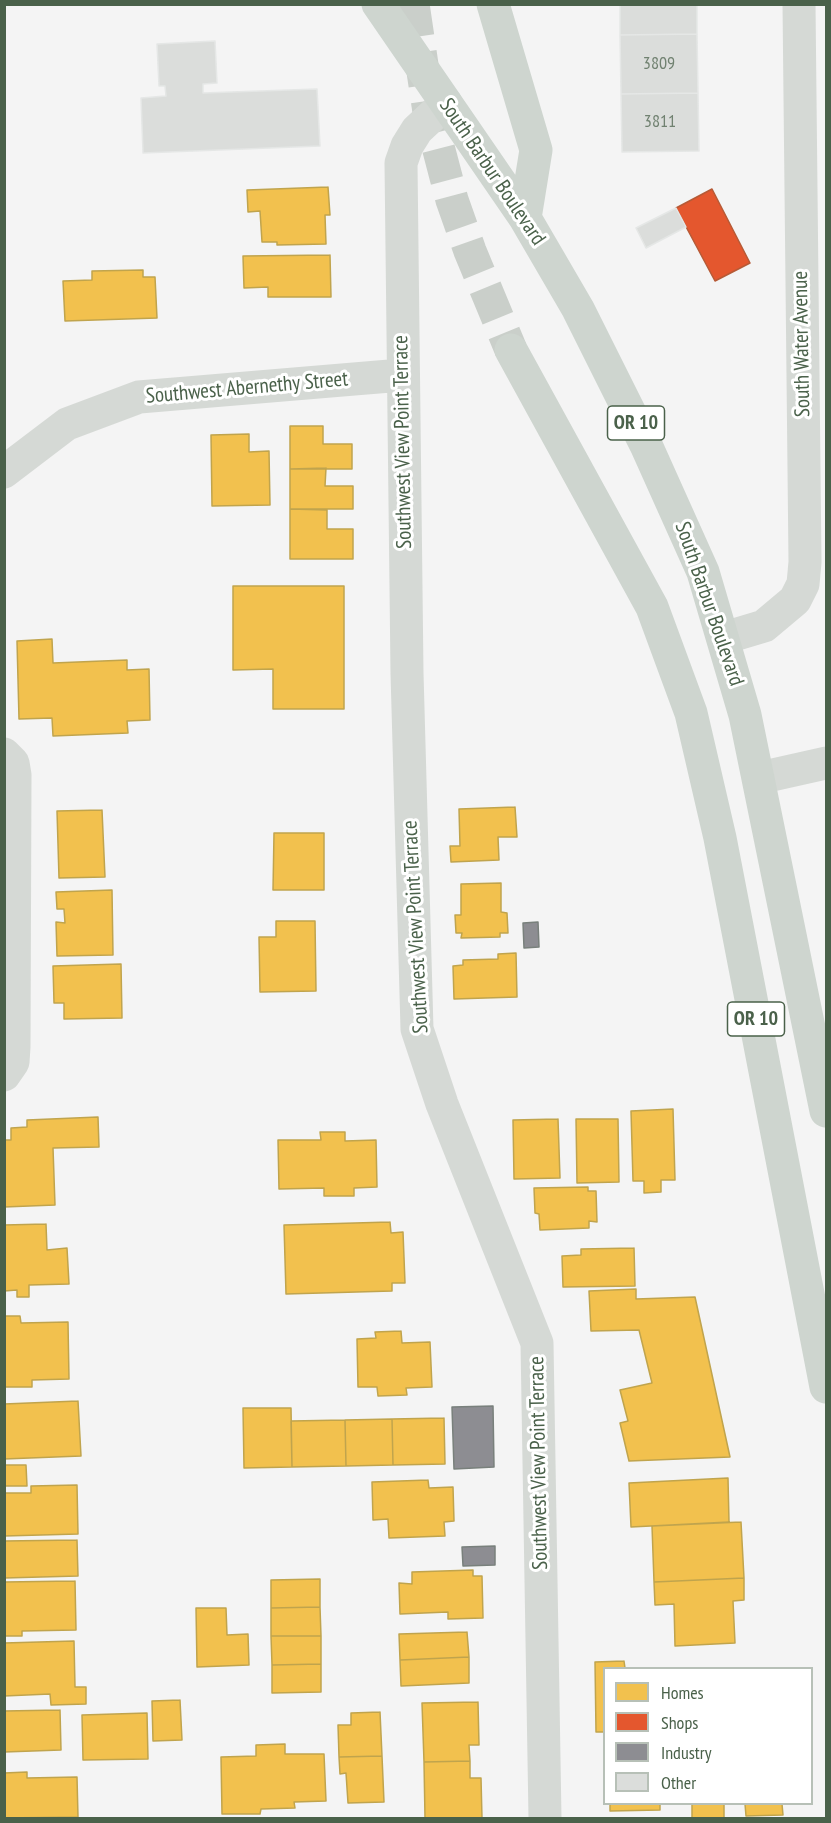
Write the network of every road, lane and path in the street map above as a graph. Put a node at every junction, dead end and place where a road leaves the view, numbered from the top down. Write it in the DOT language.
graph roads {
  1 [pos="493,4"];
  2 [pos="800,4"];
  3 [pos="385,14"];
  4 [pos="446,103"];
  5 [pos="525,218"];
  6 [pos="511,350"];
  7 [pos="814,367"];
  8 [pos="402,375"];
  9 [pos="4,472"];
  10 [pos="724,638"];
  11 [pos="4,754"];
  12 [pos="826,763"];
  13 [pos="759,778"];
  14 [pos="822,1061"];
  15 [pos="6,1074"];
  16 [pos="826,1111"];
  17 [pos="826,1387"];
  18 [pos="545,1818"];
  1 -- 5 [label="main road"];
  2 -- 7 [label="street, South Water Avenue"];
  3 -- 4 [label="main road, South Barbur Boulevard"];
  4 -- 5 [label="main road, South Barbur Boulevard"];
  4 -- 8 [label="street, Southwest View Point Terrace"];
  5 -- 10 [label="main road, South Barbur Boulevard / OR 10"];
  6 -- 17 [label="main road, OR 10"];
  7 -- 10 [label="street, South Water Avenue"];
  8 -- 9 [label="street, Southwest Abernethy Street"];
  8 -- 18 [label="street, Southwest View Point Terrace"];
  10 -- 13 [label="main road, South Barbur Boulevard / OR 10"];
  11 -- 15 [label="street"];
  12 -- 13 [label="street"];
  13 -- 14 [label="main road, South Barbur Boulevard / OR 10"];
  14 -- 16 [label="main road, South Barbur Boulevard / OR 10"];
}
